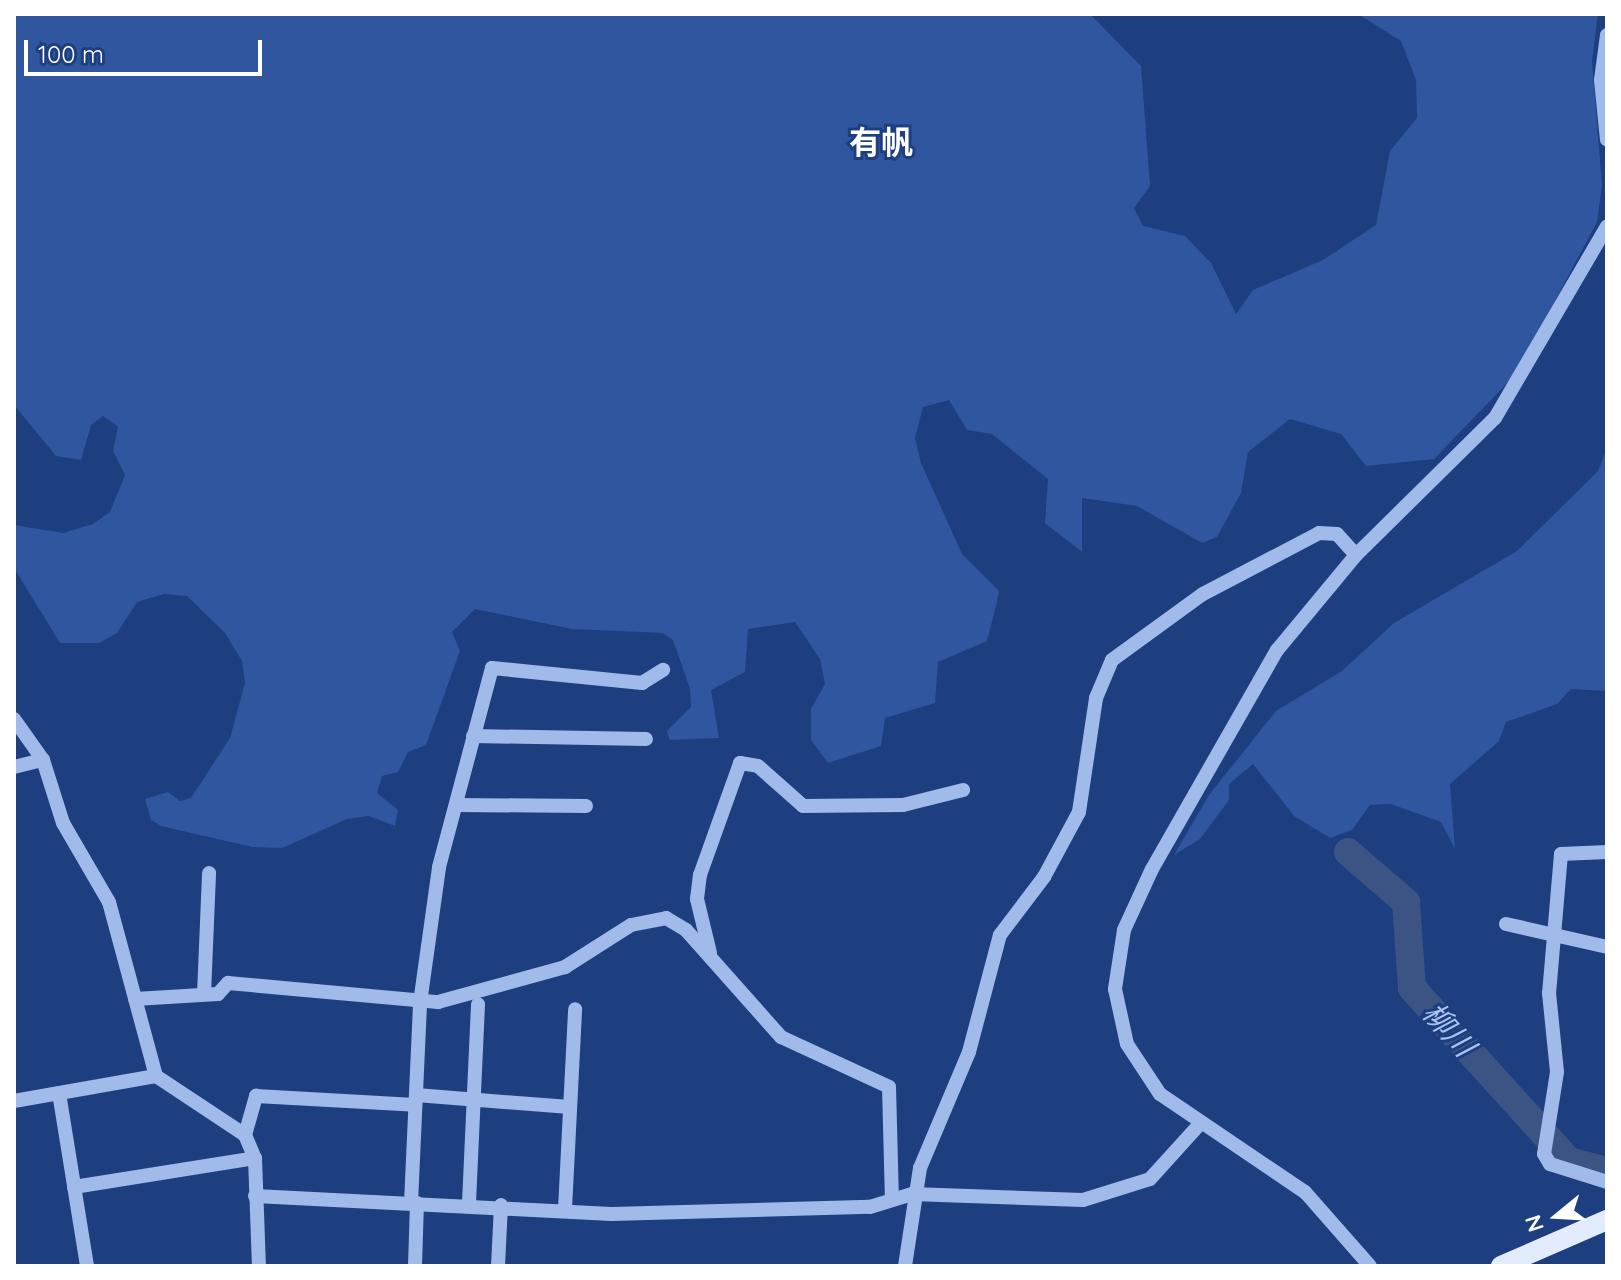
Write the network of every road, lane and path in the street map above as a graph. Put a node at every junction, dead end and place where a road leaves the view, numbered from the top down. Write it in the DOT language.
graph roads {
  1 [pos="1607,35"];
  2 [pos="1607,140"];
  3 [pos="1607,226"];
  4 [pos="1356,555"];
  5 [pos="663,670"];
  6 [pos="14,719"];
  7 [pos="473,736"];
  8 [pos="646,739"];
  9 [pos="43,760"];
  10 [pos="14,767"];
  11 [pos="963,790"];
  12 [pos="456,805"];
  13 [pos="586,806"];
  14 [pos="1607,852"];
  15 [pos="209,873"];
  16 [pos="1506,924"];
  17 [pos="1553,937"];
  18 [pos="1607,947"];
  19 [pos="710,955"];
  20 [pos="204,994"];
  21 [pos="135,999"];
  22 [pos="420,1003"];
  23 [pos="478,1004"];
  24 [pos="575,1009"];
  25 [pos="156,1076"];
  26 [pos="59,1093"];
  27 [pos="415,1100"];
  28 [pos="14,1101"];
  29 [pos="473,1101"];
  30 [pos="570,1107"];
  31 [pos="1198,1126"];
  32 [pos="245,1135"];
  33 [pos="255,1158"];
  34 [pos="1607,1182"];
  35 [pos="74,1187"];
  36 [pos="912,1194"];
  37 [pos="255,1196"];
  38 [pos="892,1199"];
  39 [pos="414,1203"];
  40 [pos="469,1203"];
  41 [pos="501,1205"];
  42 [pos="565,1209"];
  43 [pos="1607,1220"];
  44 [pos="87,1266"];
  45 [pos="259,1266"];
  46 [pos="415,1266"];
  47 [pos="498,1266"];
  48 [pos="905,1266"];
  49 [pos="1370,1266"];
  50 [pos="1501,1266"];
  1 -- 2 [label="street"];
  3 -- 4 [label="street"];
  4 -- 31 [label="street"];
  4 -- 36 [label="street"];
  5 -- 7 [label="street"];
  6 -- 9 [label="street"];
  7 -- 8 [label="street"];
  7 -- 12 [label="street"];
  9 -- 10 [label="street"];
  9 -- 21 [label="street"];
  11 -- 19 [label="street"];
  12 -- 13 [label="street"];
  12 -- 22 [label="street"];
  14 -- 17 [label="street"];
  15 -- 20 [label="street"];
  16 -- 17 [label="street"];
  17 -- 18 [label="street"];
  17 -- 34 [label="street"];
  19 -- 22 [label="street"];
  19 -- 38 [label="street"];
  20 -- 21 [label="street"];
  20 -- 22 [label="street"];
  21 -- 25 [label="street"];
  22 -- 27 [label="street"];
  23 -- 29 [label="street"];
  24 -- 30 [label="street"];
  25 -- 26 [label="street"];
  25 -- 32 [label="street"];
  26 -- 28 [label="street"];
  26 -- 35 [label="street"];
  27 -- 29 [label="street"];
  27 -- 32 [label="street"];
  27 -- 39 [label="street"];
  29 -- 30 [label="street"];
  29 -- 40 [label="street"];
  30 -- 42 [label="street"];
  31 -- 36 [label="street"];
  31 -- 49 [label="street"];
  32 -- 33 [label="street"];
  33 -- 35 [label="street"];
  33 -- 37 [label="street"];
  35 -- 44 [label="street"];
  36 -- 38 [label="street"];
  36 -- 48 [label="street"];
  37 -- 39 [label="street"];
  37 -- 45 [label="street"];
  38 -- 42 [label="street"];
  39 -- 40 [label="street"];
  39 -- 46 [label="street"];
  40 -- 41 [label="street"];
  41 -- 42 [label="street"];
  41 -- 47 [label="street"];
  43 -- 50 [label="main road"];
}
